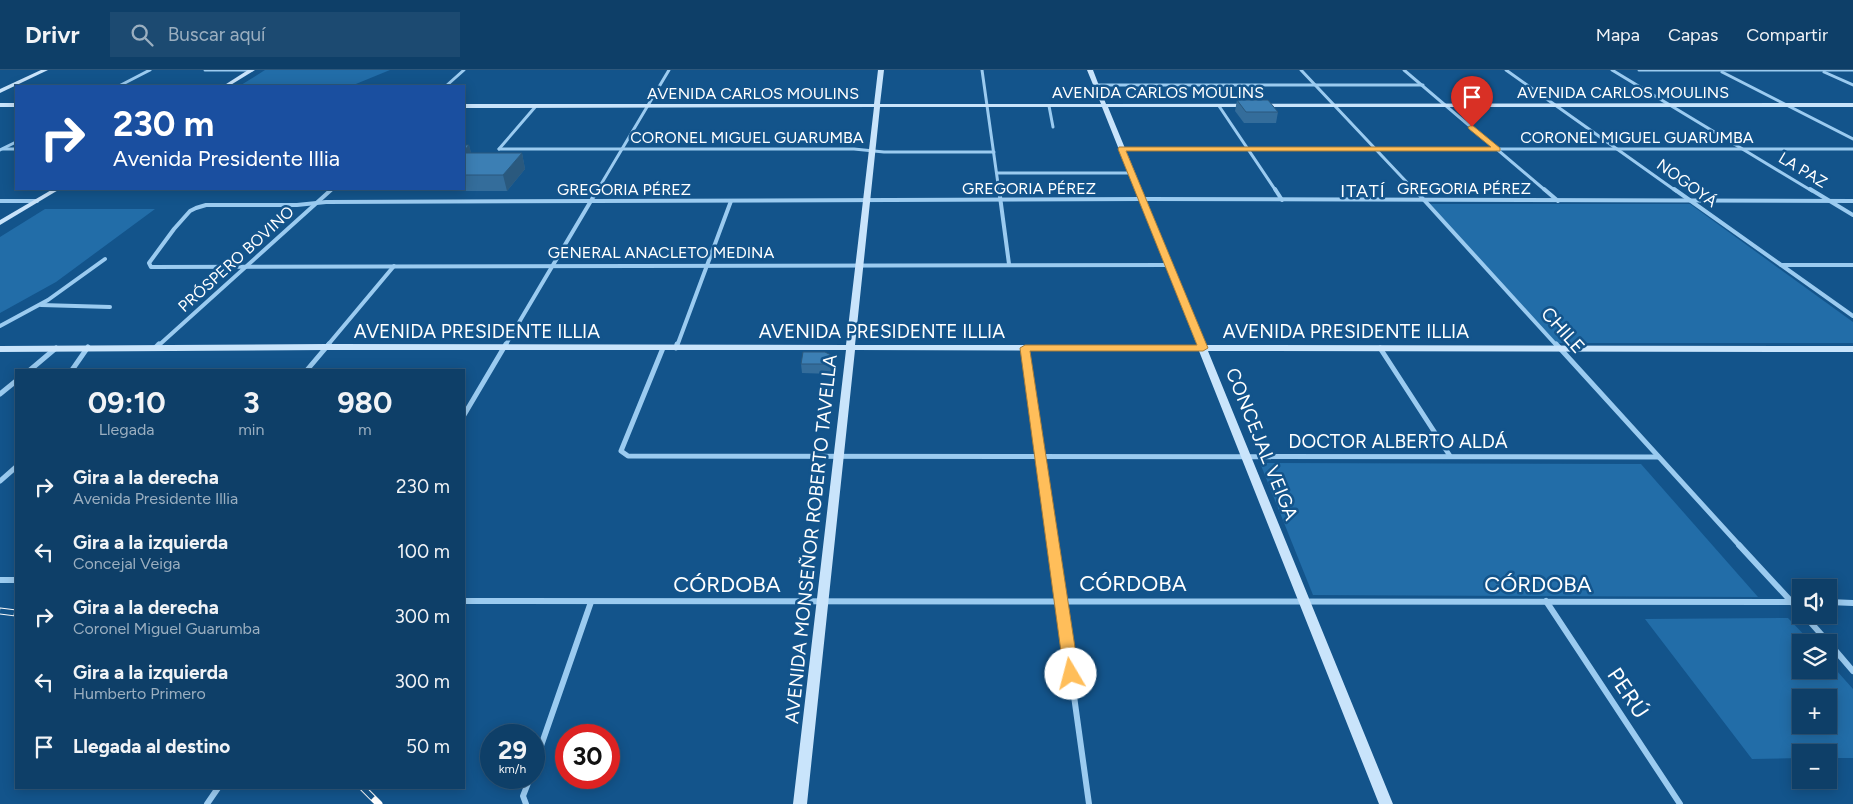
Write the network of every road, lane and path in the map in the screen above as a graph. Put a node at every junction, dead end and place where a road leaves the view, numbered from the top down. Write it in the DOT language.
graph roads {
  1 [pos="45,70"];
  2 [pos="150,70"];
  3 [pos="205,70"];
  4 [pos="252,70"];
  5 [pos="464,70"];
  6 [pos="669,70"];
  7 [pos="881,70"];
  8 [pos="982,70"];
  9 [pos="1084,70"];
  10 [pos="1090,70"];
  11 [pos="1301,70"];
  12 [pos="1404,70"];
  13 [pos="1506,70"];
  14 [pos="1612,70"];
  15 [pos="1639,70"];
  16 [pos="1719,70"];
  17 [pos="1820,70"];
  18 [pos="1853,70"];
  19 [pos="121,85"];
  20 [pos="228,85"];
  21 [pos="447,85"];
  22 [pos="1096,85"];
  23 [pos="1423,85"];
  24 [pos="1853,85"];
  25 [pos="1316,86"];
  26 [pos="0,91"];
  27 [pos="0,105"];
  28 [pos="15,105"];
  29 [pos="1446,105"];
  30 [pos="1556,105"];
  31 [pos="1671,105"];
  32 [pos="1853,105"];
  33 [pos="465,106"];
  34 [pos="536,106"];
  35 [pos="987,106"];
  36 [pos="1049,106"];
  37 [pos="1104,106"];
  38 [pos="1219,106"];
  39 [pos="1335,106"];
  40 [pos="1789,106"];
  41 [pos="647,107"];
  42 [pos="876,107"];
  43 [pos="1053,127"];
  44 [pos="1853,138"];
  45 [pos="15,143"];
  46 [pos="15,149"];
  47 [pos="622,149"];
  48 [pos="1121,149"];
  49 [pos="1249,149"];
  50 [pos="1376,149"];
  51 [pos="1618,149"];
  52 [pos="1744,149"];
  53 [pos="1853,149"];
  54 [pos="1,150"];
  55 [pos="871,150"];
  56 [pos="1498,150"];
  57 [pos="994,152"];
  58 [pos="997,173"];
  59 [pos="1132,174"];
  60 [pos="55,190"];
  61 [pos="331,190"];
  62 [pos="867,200"];
  63 [pos="1000,200"];
  64 [pos="1143,200"];
  65 [pos="1282,200"];
  66 [pos="1424,200"];
  67 [pos="0,201"];
  68 [pos="37,201"];
  69 [pos="590,201"];
  70 [pos="731,201"];
  71 [pos="1558,201"];
  72 [pos="1690,201"];
  73 [pos="1830,201"];
  74 [pos="1853,201"];
  75 [pos="316,203"];
  76 [pos="1853,215"];
  77 [pos="0,224"];
  78 [pos="105,259"];
  79 [pos="860,264"];
  80 [pos="1009,264"];
  81 [pos="554,265"];
  82 [pos="709,265"];
  83 [pos="1170,265"];
  84 [pos="1780,265"];
  85 [pos="1853,265"];
  86 [pos="394,266"];
  87 [pos="151,267"];
  88 [pos="246,267"];
  89 [pos="39,305"];
  90 [pos="110,307"];
  91 [pos="1853,316"];
  92 [pos="0,326"];
  93 [pos="326,347"];
  94 [pos="506,347"];
  95 [pos="851,347"];
  96 [pos="1558,347"];
  97 [pos="57,348"];
  98 [pos="88,348"];
  99 [pos="156,348"];
  100 [pos="663,348"];
  101 [pos="676,348"];
  102 [pos="1025,348"];
  103 [pos="1203,348"];
  104 [pos="1380,348"];
  105 [pos="0,349"];
  106 [pos="1853,349"];
  107 [pos="31,369"];
  108 [pos="73,369"];
  109 [pos="308,369"];
  110 [pos="15,382"];
  111 [pos="0,394"];
  112 [pos="465,413"];
  113 [pos="839,455"];
  114 [pos="1041,455"];
  115 [pos="1246,456"];
  116 [pos="1450,456"];
  117 [pos="1658,457"];
  118 [pos="15,468"];
  119 [pos="0,481"];
  120 [pos="0,580"];
  121 [pos="15,580"];
  122 [pos="1061,600"];
  123 [pos="823,601"];
  124 [pos="1305,601"];
  125 [pos="1546,601"];
  126 [pos="1792,601"];
  127 [pos="465,602"];
  128 [pos="592,602"];
  129 [pos="1792,602"];
  130 [pos="1837,602"];
  131 [pos="1853,602"];
  132 [pos="1812,624"];
  133 [pos="1820,634"];
  134 [pos="1837,653"];
  135 [pos="1853,670"];
  136 [pos="545,735"];
  137 [pos="217,789"];
  138 [pos="526,789"];
  139 [pos="207,804"];
  140 [pos="526,804"];
  141 [pos="800,804"];
  142 [pos="1089,804"];
  143 [pos="1386,804"];
  144 [pos="1680,804"];
  1 -- 26 [label="street"];
  2 -- 19 [label="street"];
  3 -- 4 [label="street"];
  4 -- 20 [label="street"];
  5 -- 21 [label="street"];
  6 -- 41 [label="street"];
  7 -- 42 [label="street, AVENIDA MONSEÑOR ROBERTO TAVELLA"];
  8 -- 35 [label="street"];
  9 -- 10 [label="street"];
  10 -- 22 [label="street, CONCEJAL VEIGA"];
  11 -- 25 [label="street, CHILE"];
  12 -- 23 [label="street"];
  13 -- 30 [label="street, NOGOYÁ"];
  14 -- 31 [label="street, LA PAZ"];
  15 -- 16 [label="street"];
  16 -- 17 [label="street"];
  16 -- 40 [label="street"];
  17 -- 18 [label="street"];
  17 -- 24 [label="street"];
  22 -- 25 [label="street"];
  22 -- 37 [label="street, CONCEJAL VEIGA"];
  23 -- 25 [label="street"];
  23 -- 29 [label="street"];
  25 -- 39 [label="street, CHILE"];
  27 -- 28 [label="street"];
  29 -- 30 [label="street, AVENIDA CARLOS MOULINS"];
  29 -- 39 [label="street, AVENIDA CARLOS MOULINS"];
  29 -- 56 [label="street"];
  30 -- 31 [label="street, AVENIDA CARLOS MOULINS"];
  30 -- 51 [label="street, NOGOYÁ"];
  31 -- 40 [label="street, AVENIDA CARLOS MOULINS"];
  31 -- 52 [label="street, LA PAZ"];
  32 -- 40 [label="street, AVENIDA CARLOS MOULINS"];
  33 -- 34 [label="street, AVENIDA CARLOS MOULINS"];
  34 -- 41 [label="street, AVENIDA CARLOS MOULINS"];
  34 -- 47 [label="street, CORONEL MIGUEL GUARUMBA"];
  35 -- 36 [label="street, AVENIDA CARLOS MOULINS"];
  35 -- 42 [label="street, AVENIDA CARLOS MOULINS"];
  35 -- 57 [label="street"];
  36 -- 37 [label="street, AVENIDA CARLOS MOULINS"];
  36 -- 43 [label="street"];
  37 -- 38 [label="street, AVENIDA CARLOS MOULINS"];
  37 -- 48 [label="street, CONCEJAL VEIGA"];
  38 -- 39 [label="street, AVENIDA CARLOS MOULINS"];
  38 -- 49 [label="street"];
  39 -- 50 [label="street, CHILE"];
  40 -- 44 [label="street"];
  41 -- 42 [label="street, AVENIDA CARLOS MOULINS"];
  41 -- 47 [label="street"];
  42 -- 55 [label="street, AVENIDA MONSEÑOR ROBERTO TAVELLA"];
  45 -- 54 [label="street"];
  46 -- 54 [label="street"];
  47 -- 55 [label="street, CORONEL MIGUEL GUARUMBA"];
  47 -- 69 [label="street"];
  48 -- 49 [label="street, CORONEL MIGUEL GUARUMBA"];
  48 -- 59 [label="street, CONCEJAL VEIGA"];
  49 -- 50 [label="street, CORONEL MIGUEL GUARUMBA"];
  49 -- 65 [label="street"];
  50 -- 56 [label="street, CORONEL MIGUEL GUARUMBA"];
  50 -- 66 [label="street, CHILE"];
  51 -- 52 [label="street, CORONEL MIGUEL GUARUMBA"];
  51 -- 56 [label="street, CORONEL MIGUEL GUARUMBA"];
  51 -- 72 [label="street, NOGOYÁ"];
  52 -- 53 [label="street, CORONEL MIGUEL GUARUMBA"];
  52 -- 73 [label="street, LA PAZ"];
  55 -- 57 [label="street, CORONEL MIGUEL GUARUMBA"];
  55 -- 62 [label="street, AVENIDA MONSEÑOR ROBERTO TAVELLA"];
  56 -- 71 [label="street"];
  57 -- 58 [label="street"];
  58 -- 59 [label="street"];
  58 -- 63 [label="street"];
  59 -- 64 [label="street, CONCEJAL VEIGA"];
  60 -- 68 [label="street"];
  61 -- 75 [label="street, PRÓSPERO BOVINO"];
  62 -- 63 [label="street, GREGORIA PÉREZ"];
  62 -- 70 [label="street, GREGORIA PÉREZ"];
  62 -- 79 [label="street, AVENIDA MONSEÑOR ROBERTO TAVELLA"];
  63 -- 64 [label="street, GREGORIA PÉREZ"];
  63 -- 80 [label="street"];
  64 -- 65 [label="street, GREGORIA PÉREZ"];
  64 -- 83 [label="street, CONCEJAL VEIGA"];
  65 -- 66 [label="street, GREGORIA PÉREZ"];
  66 -- 71 [label="street, GREGORIA PÉREZ"];
  66 -- 96 [label="street, CHILE"];
  67 -- 68 [label="street"];
  68 -- 77 [label="street"];
  69 -- 70 [label="street, GREGORIA PÉREZ"];
  69 -- 75 [label="street, GREGORIA PÉREZ"];
  69 -- 81 [label="street"];
  70 -- 82 [label="street"];
  71 -- 72 [label="street, GREGORIA PÉREZ"];
  72 -- 73 [label="street, GREGORIA PÉREZ"];
  72 -- 84 [label="street, NOGOYÁ"];
  73 -- 74 [label="street, GREGORIA PÉREZ"];
  73 -- 76 [label="street, LA PAZ"];
  75 -- 87 [label="street, GREGORIA PÉREZ"];
  75 -- 88 [label="street, PRÓSPERO BOVINO"];
  78 -- 89 [label="street"];
  79 -- 80 [label="street, GENERAL ANACLETO MEDINA"];
  79 -- 82 [label="street, GENERAL ANACLETO MEDINA"];
  79 -- 95 [label="street, AVENIDA MONSEÑOR ROBERTO TAVELLA"];
  80 -- 83 [label="street, GENERAL ANACLETO MEDINA"];
  81 -- 82 [label="street, GENERAL ANACLETO MEDINA"];
  81 -- 86 [label="street, GENERAL ANACLETO MEDINA"];
  81 -- 94 [label="street"];
  82 -- 101 [label="street"];
  83 -- 103 [label="street, CONCEJAL VEIGA"];
  84 -- 85 [label="street"];
  84 -- 91 [label="street, NOGOYÁ"];
  86 -- 88 [label="street, GENERAL ANACLETO MEDINA"];
  86 -- 93 [label="street"];
  87 -- 88 [label="street, GENERAL ANACLETO MEDINA"];
  88 -- 99 [label="street, PRÓSPERO BOVINO"];
  89 -- 90 [label="street"];
  89 -- 92 [label="street"];
  93 -- 94 [label="street, AVENIDA PRESIDENTE ILLIA"];
  93 -- 99 [label="street, AVENIDA PRESIDENTE ILLIA"];
  93 -- 109 [label="street"];
  94 -- 100 [label="street, AVENIDA PRESIDENTE ILLIA"];
  94 -- 112 [label="street"];
  95 -- 101 [label="street, AVENIDA PRESIDENTE ILLIA"];
  95 -- 102 [label="street, AVENIDA PRESIDENTE ILLIA"];
  95 -- 113 [label="street, AVENIDA MONSEÑOR ROBERTO TAVELLA"];
  96 -- 104 [label="street, AVENIDA PRESIDENTE ILLIA"];
  96 -- 106 [label="street, AVENIDA PRESIDENTE ILLIA"];
  96 -- 117 [label="street, CHILE"];
  97 -- 98 [label="street, AVENIDA PRESIDENTE ILLIA"];
  97 -- 105 [label="street, AVENIDA PRESIDENTE ILLIA"];
  97 -- 107 [label="street"];
  98 -- 99 [label="street, AVENIDA PRESIDENTE ILLIA"];
  98 -- 108 [label="street"];
  100 -- 101 [label="street, AVENIDA PRESIDENTE ILLIA"];
  100 -- 113 [label="street, DOCTOR ALBERTO ALDÁ"];
  102 -- 103 [label="street, AVENIDA PRESIDENTE ILLIA"];
  102 -- 114 [label="street"];
  103 -- 104 [label="street, AVENIDA PRESIDENTE ILLIA"];
  103 -- 115 [label="street, CONCEJAL VEIGA"];
  104 -- 116 [label="street"];
  110 -- 111 [label="street"];
  113 -- 114 [label="street, DOCTOR ALBERTO ALDÁ"];
  113 -- 123 [label="street, AVENIDA MONSEÑOR ROBERTO TAVELLA"];
  114 -- 115 [label="street, DOCTOR ALBERTO ALDÁ"];
  114 -- 122 [label="street"];
  115 -- 116 [label="street, DOCTOR ALBERTO ALDÁ"];
  115 -- 124 [label="street, CONCEJAL VEIGA"];
  116 -- 117 [label="street, DOCTOR ALBERTO ALDÁ"];
  117 -- 126 [label="street, CHILE"];
  118 -- 119 [label="street"];
  120 -- 121 [label="street"];
  122 -- 123 [label="street, CÓRDOBA"];
  122 -- 124 [label="street, CÓRDOBA"];
  122 -- 142 [label="street"];
  123 -- 128 [label="street, CÓRDOBA"];
  123 -- 141 [label="street, AVENIDA MONSEÑOR ROBERTO TAVELLA"];
  124 -- 125 [label="street, CÓRDOBA"];
  124 -- 143 [label="street, CONCEJAL VEIGA"];
  125 -- 129 [label="street, CÓRDOBA"];
  125 -- 144 [label="street, PERÚ"];
  127 -- 128 [label="street, CÓRDOBA"];
  128 -- 136 [label="street"];
  130 -- 131 [label="street"];
  132 -- 133 [label="street"];
  134 -- 135 [label="street"];
  137 -- 139 [label="street"];
  138 -- 140 [label="street"];
}
